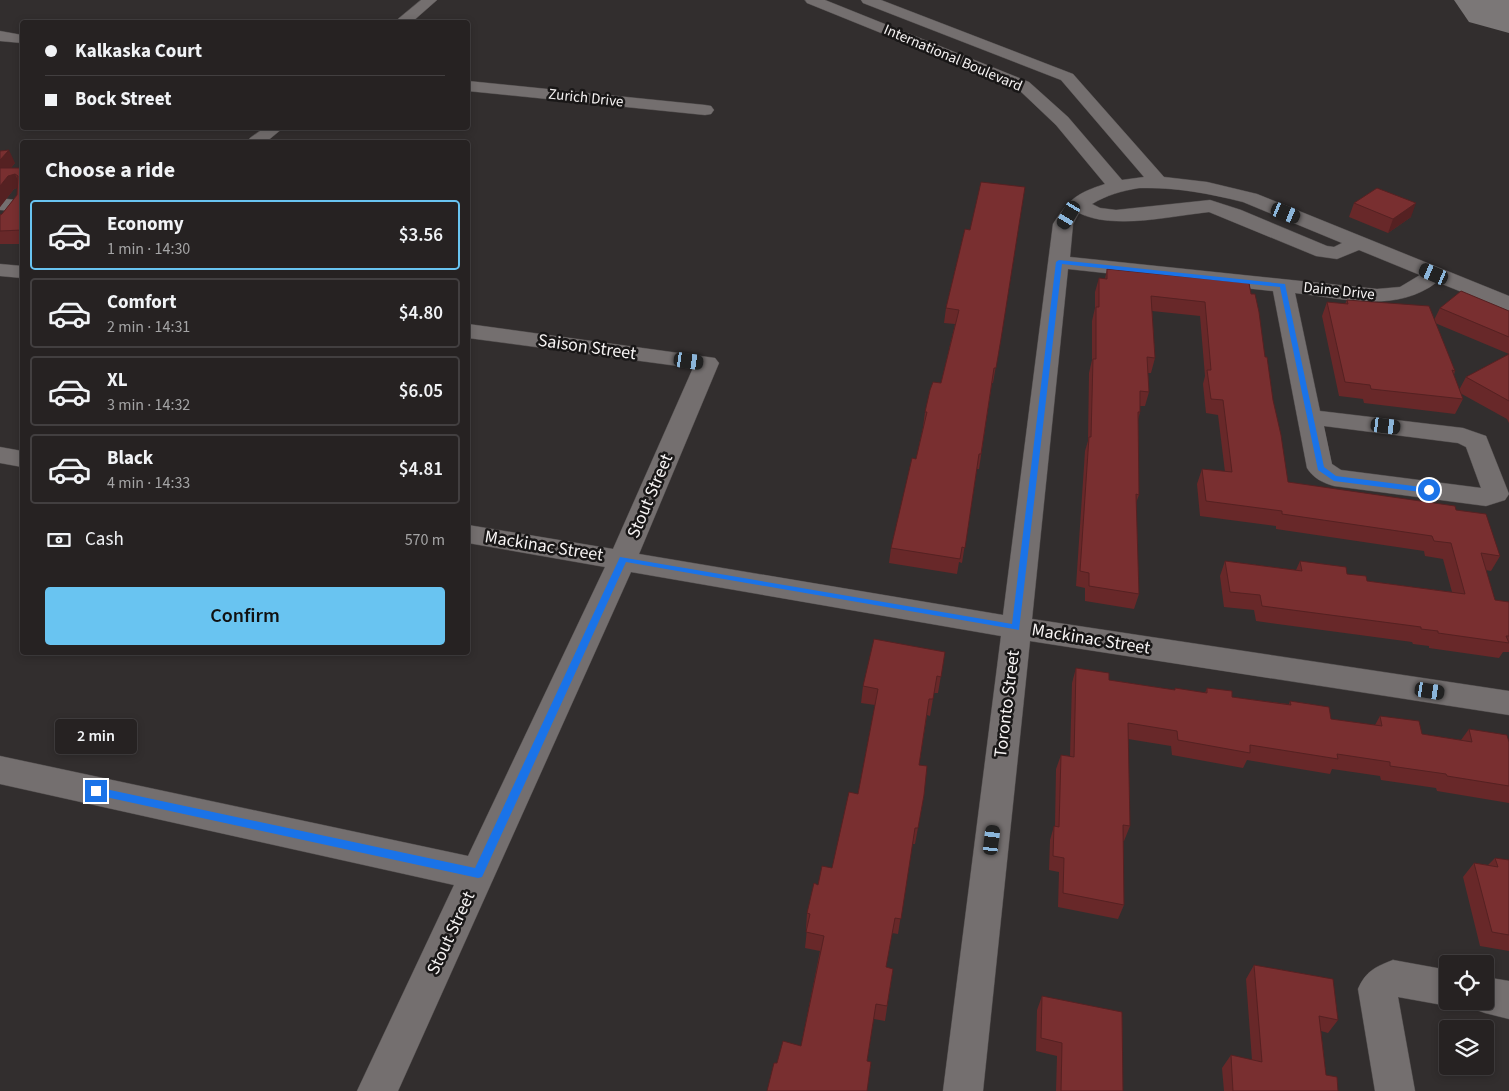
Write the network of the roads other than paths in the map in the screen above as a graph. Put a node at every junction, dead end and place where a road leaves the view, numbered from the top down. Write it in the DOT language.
graph roads {
  1 [pos="430,0"];
  2 [pos="812,0"];
  3 [pos="868,0"];
  4 [pos="405,20"];
  5 [pos="0,36"];
  6 [pos="20,39"];
  7 [pos="470,86"];
  8 [pos="706,110"];
  9 [pos="271,130"];
  10 [pos="259,140"];
  11 [pos="1137,184"];
  12 [pos="1211,197"];
  13 [pos="12,201"];
  14 [pos="1077,204"];
  15 [pos="0,223"];
  16 [pos="1059,262"];
  17 [pos="0,270"];
  18 [pos="20,272"];
  19 [pos="1434,274"];
  20 [pos="1283,286"];
  21 [pos="1509,304"];
  22 [pos="470,331"];
  23 [pos="707,363"];
  24 [pos="1310,417"];
  25 [pos="0,455"];
  26 [pos="20,459"];
  27 [pos="470,534"];
  28 [pos="623,559"];
  29 [pos="1016,628"];
  30 [pos="1509,703"];
  31 [pos="0,770"];
  32 [pos="478,874"];
  33 [pos="1439,986"];
  34 [pos="1494,997"];
  35 [pos="1509,1000"];
  36 [pos="378,1091"];
  37 [pos="963,1091"];
  38 [pos="1395,1091"];
  1 -- 4 [label="street"];
  2 -- 11 [label="street, International Boulevard"];
  3 -- 11 [label="street, International Boulevard"];
  5 -- 6 [label="street"];
  7 -- 8 [label="street, Zurich Drive"];
  9 -- 10 [label="street"];
  11 -- 12 [label="street"];
  11 -- 14 [label="street, Toronto Street"];
  12 -- 14 [label="street"];
  12 -- 19 [label="street"];
  13 -- 15 [label="street"];
  14 -- 16 [label="street, Toronto Street"];
  16 -- 20 [label="street, Daine Drive"];
  16 -- 29 [label="street, Toronto Street"];
  17 -- 18 [label="street"];
  19 -- 20 [label="street, Daine Drive"];
  19 -- 21 [label="street"];
  20 -- 24 [label="street"];
  22 -- 23 [label="street, Saison Street"];
  23 -- 28 [label="street, Stout Street"];
  24 -- 24 [label="street"];
  25 -- 26 [label="street"];
  27 -- 28 [label="street, Mackinac Street"];
  28 -- 29 [label="street, Mackinac Street"];
  28 -- 32 [label="street, Stout Street"];
  29 -- 30 [label="street, Mackinac Street"];
  29 -- 37 [label="street, Toronto Street"];
  31 -- 32 [label="street"];
  32 -- 36 [label="street, Stout Street"];
  33 -- 38 [label="street"];
  34 -- 35 [label="street"];
}
